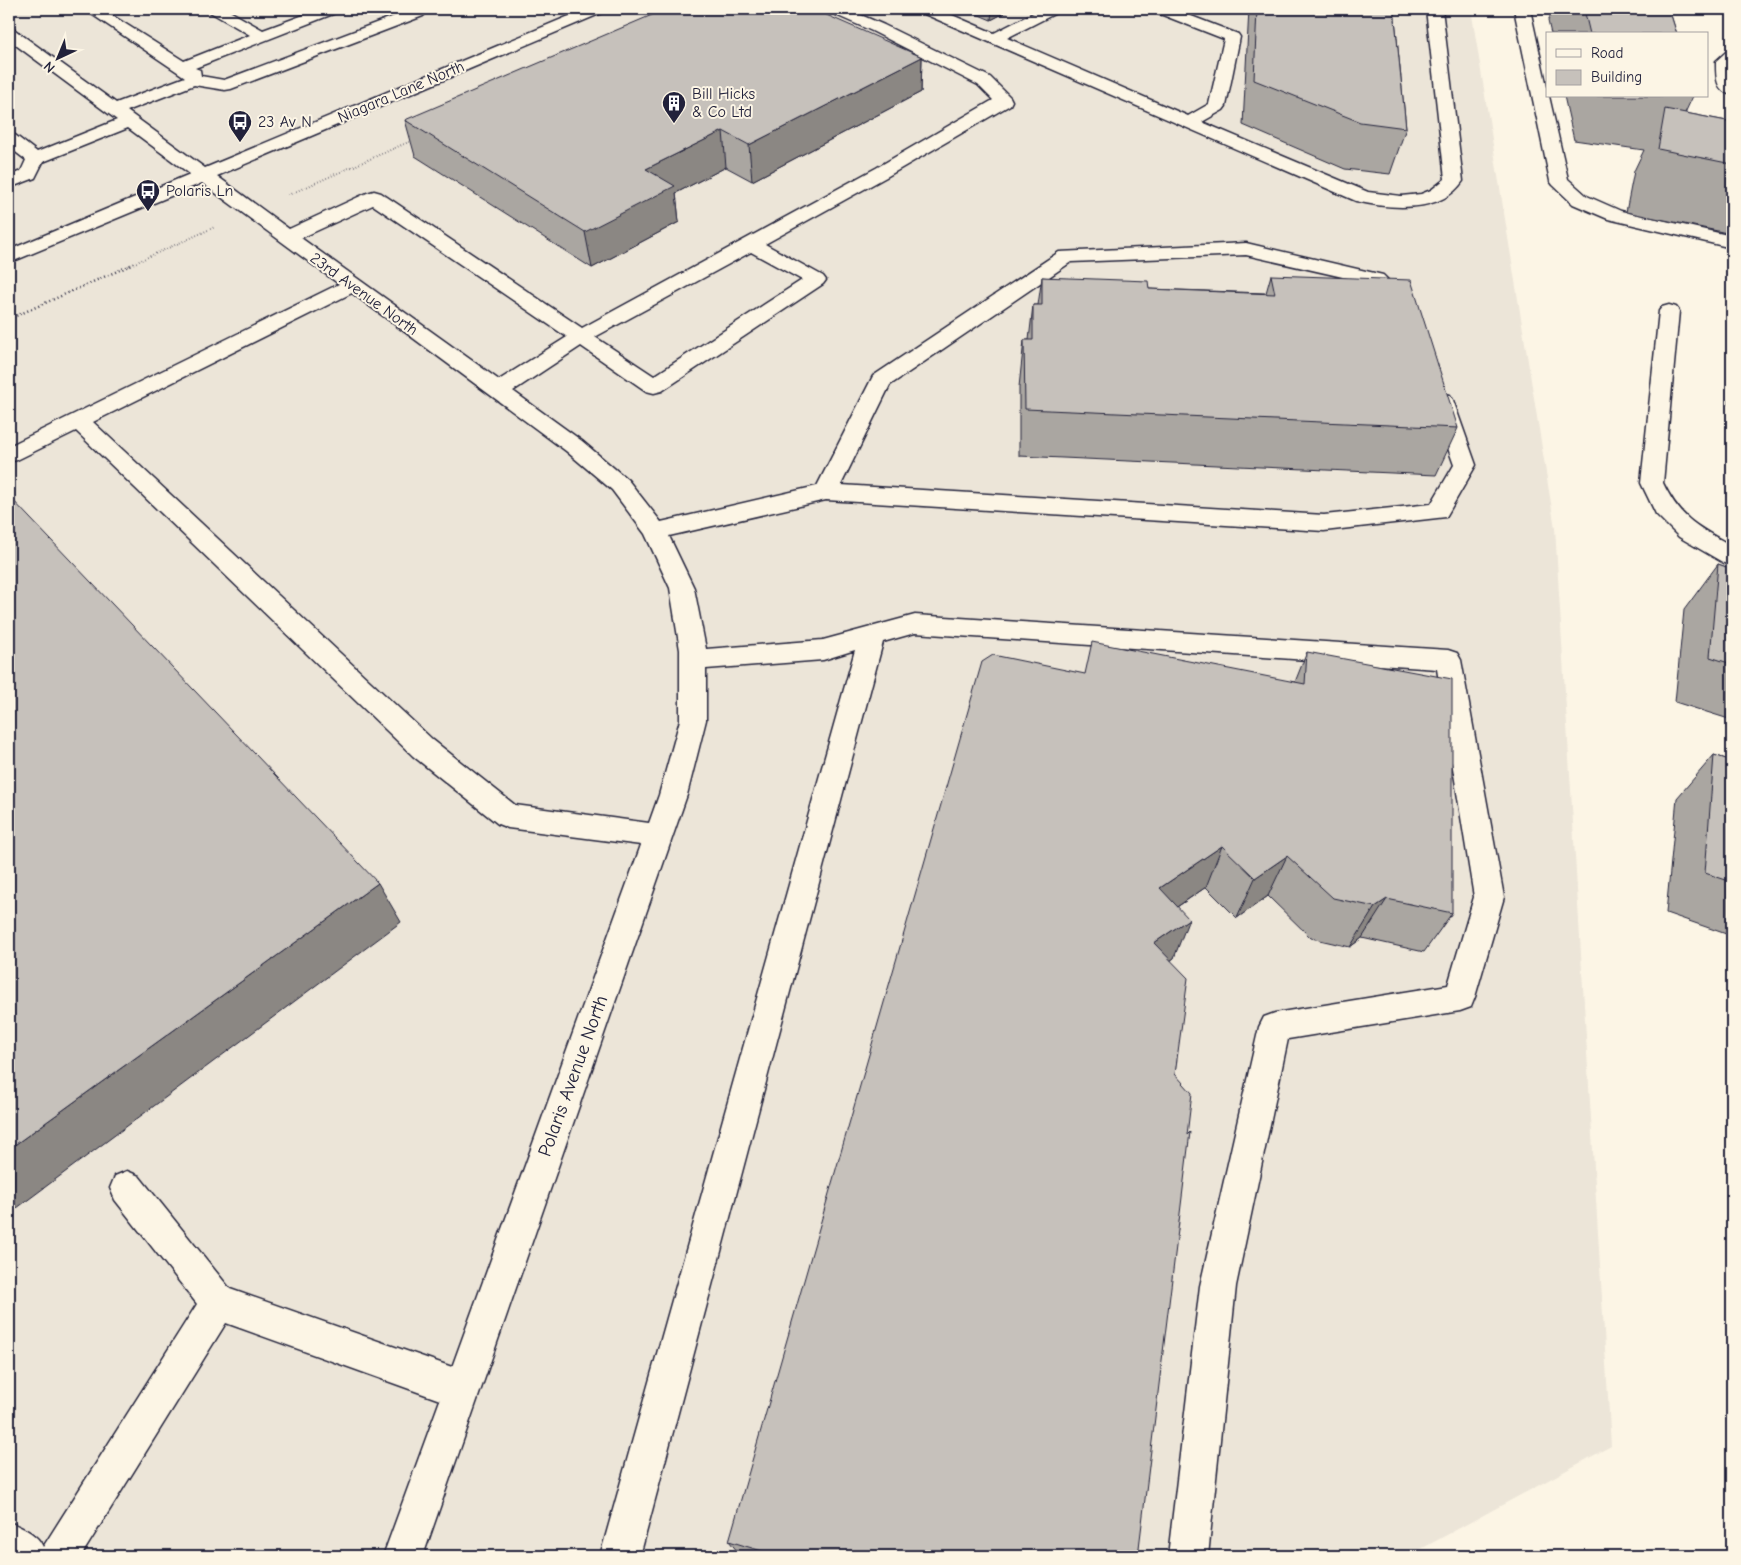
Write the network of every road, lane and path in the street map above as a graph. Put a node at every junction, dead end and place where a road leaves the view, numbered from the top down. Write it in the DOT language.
graph roads {
  1 [pos="92,9"];
  2 [pos="215,9"];
  3 [pos="334,9"];
  4 [pos="422,9"];
  5 [pos="599,9"];
  6 [pos="834,9"];
  7 [pos="924,9"];
  8 [pos="1053,9"];
  9 [pos="1160,9"];
  10 [pos="1434,9"];
  11 [pos="1522,9"];
  12 [pos="9,32"];
  13 [pos="262,36"];
  14 [pos="994,40"];
  15 [pos="1732,55"];
  16 [pos="182,67"];
  17 [pos="192,80"];
  18 [pos="1732,90"];
  19 [pos="122,116"];
  20 [pos="1188,123"];
  21 [pos="420,137"];
  22 [pos="9,139"];
  23 [pos="35,159"];
  24 [pos="202,175"];
  25 [pos="9,183"];
  26 [pos="283,197"];
  27 [pos="216,226"];
  28 [pos="287,237"];
  29 [pos="1732,242"];
  30 [pos="751,244"];
  31 [pos="9,257"];
  32 [pos="353,285"];
  33 [pos="1669,310"];
  34 [pos="9,319"];
  35 [pos="1415,324"];
  36 [pos="582,336"];
  37 [pos="1435,380"];
  38 [pos="497,391"];
  39 [pos="78,420"];
  40 [pos="9,455"];
  41 [pos="826,492"];
  42 [pos="655,531"];
  43 [pos="1732,557"];
  44 [pos="682,588"];
  45 [pos="872,636"];
  46 [pos="693,660"];
  47 [pos="659,836"];
  48 [pos="127,1188"];
  49 [pos="218,1303"];
  50 [pos="462,1388"];
  51 [pos="9,1542"];
  52 [pos="27,1556"];
  53 [pos="59,1556"];
  54 [pos="403,1556"];
  55 [pos="620,1556"];
  56 [pos="1188,1556"];
  1 -- 16 [label="street"];
  2 -- 13 [label="street"];
  3 -- 13 [label="street"];
  4 -- 17 [label="street"];
  5 -- 24 [label="street, Niagara Lane North"];
  6 -- 30 [label="street"];
  7 -- 14 [label="street"];
  8 -- 14 [label="street"];
  9 -- 20 [label="street"];
  10 -- 20 [label="street"];
  11 -- 29 [label="street"];
  12 -- 19 [label="street, 23rd Avenue North"];
  13 -- 16 [label="street"];
  14 -- 20 [label="street"];
  15 -- 18 [label="street"];
  16 -- 17 [label="street"];
  17 -- 19 [label="street"];
  19 -- 23 [label="street"];
  19 -- 24 [label="street, 23rd Avenue North"];
  21 -- 26 [label="path"];
  22 -- 23 [label="street"];
  23 -- 25 [label="street"];
  24 -- 28 [label="street, 23rd Avenue North"];
  24 -- 31 [label="street, Niagara Lane North"];
  27 -- 34 [label="path"];
  28 -- 32 [label="street, 23rd Avenue North"];
  28 -- 36 [label="street"];
  30 -- 36 [label="street"];
  30 -- 36 [label="street"];
  32 -- 38 [label="street, 23rd Avenue North"];
  32 -- 39 [label="street"];
  33 -- 43 [label="street"];
  35 -- 41 [label="street"];
  36 -- 38 [label="street"];
  37 -- 41 [label="street"];
  38 -- 42 [label="street, 23rd Avenue North"];
  39 -- 40 [label="street"];
  39 -- 47 [label="street"];
  41 -- 42 [label="street"];
  42 -- 44 [label="street, 23rd Avenue North"];
  44 -- 46 [label="street, Polaris Avenue North"];
  45 -- 46 [label="street"];
  45 -- 55 [label="street"];
  45 -- 56 [label="street"];
  46 -- 47 [label="street, Polaris Avenue North"];
  47 -- 50 [label="street, Polaris Avenue North"];
  48 -- 49 [label="street"];
  49 -- 50 [label="street"];
  49 -- 53 [label="street"];
  50 -- 54 [label="street, Polaris Avenue North"];
  51 -- 52 [label="street"];
}
